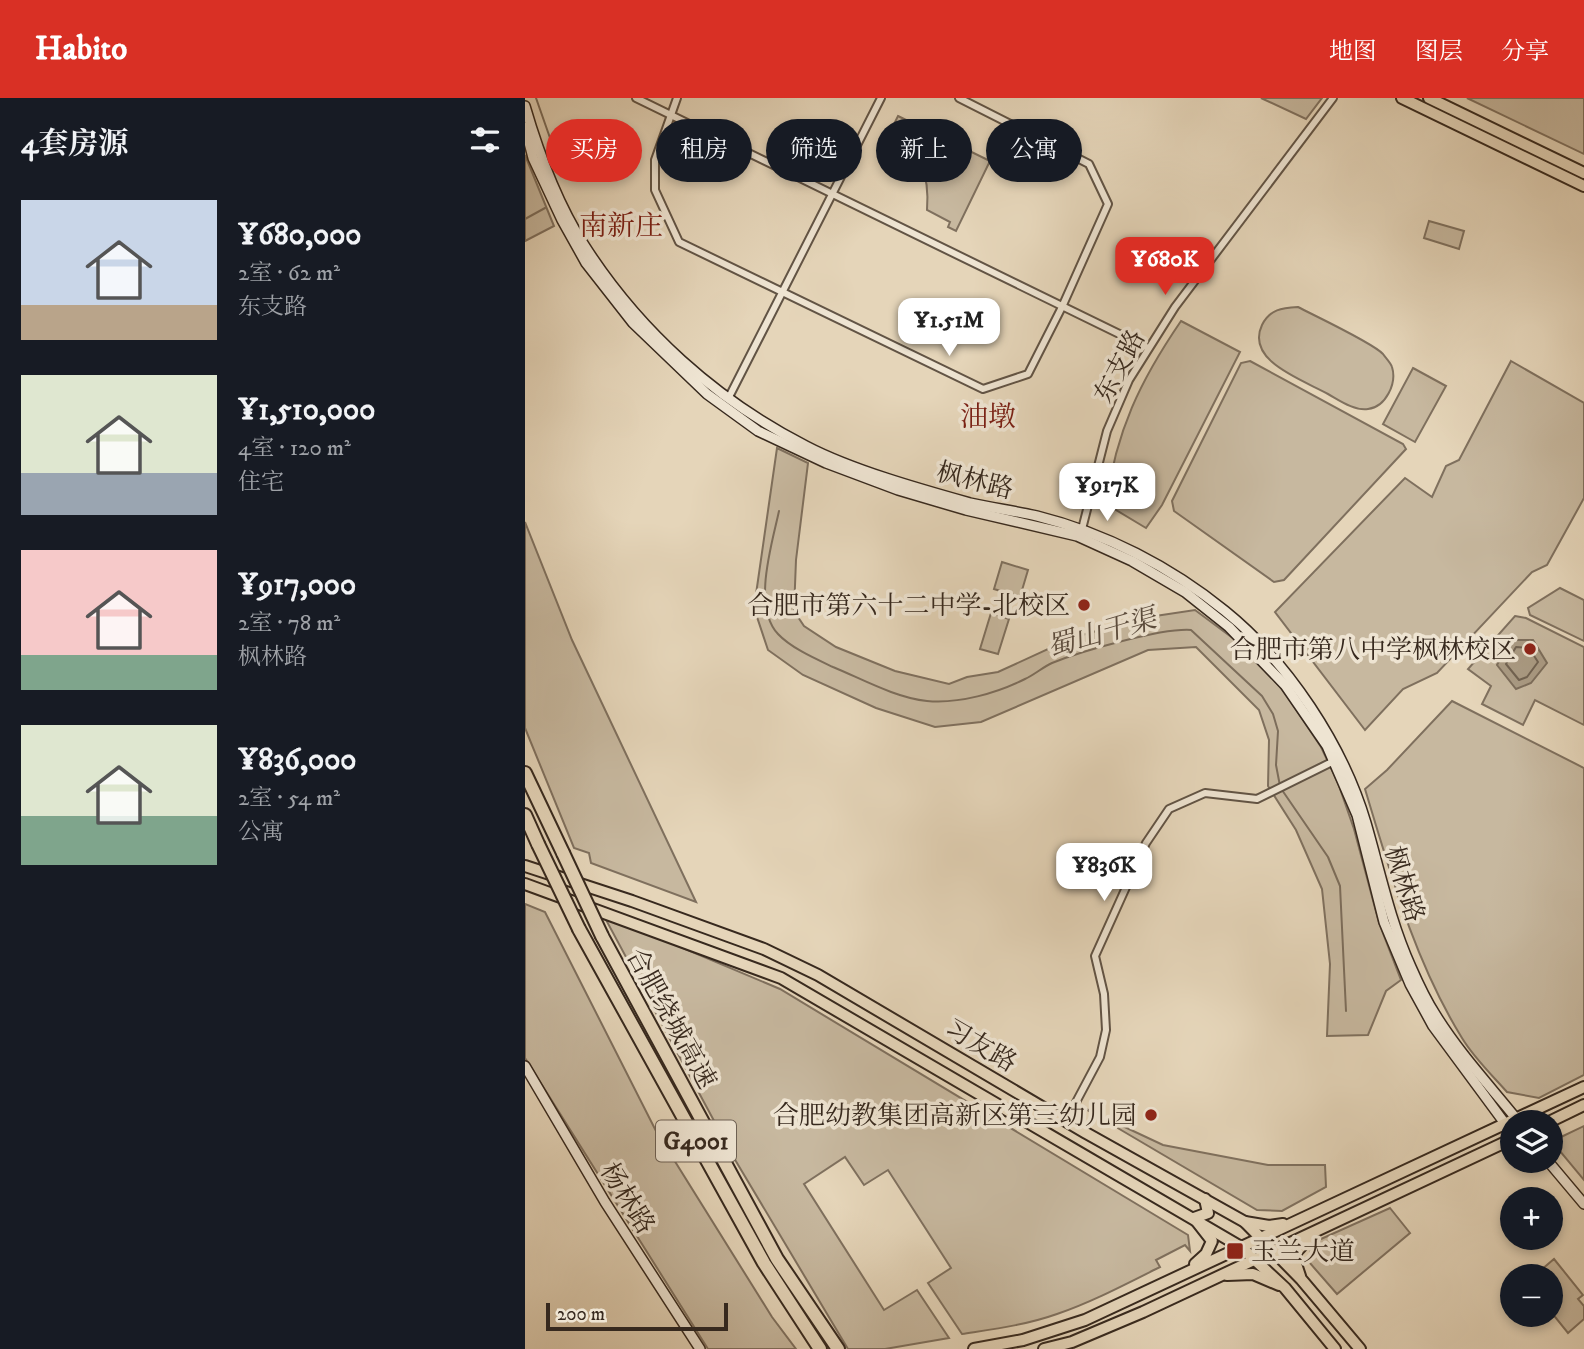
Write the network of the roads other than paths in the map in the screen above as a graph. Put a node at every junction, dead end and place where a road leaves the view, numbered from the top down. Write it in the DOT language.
graph roads {
  1 [pos="636,98"];
  2 [pos="677,98"];
  3 [pos="881,98"];
  4 [pos="959,98"];
  5 [pos="1333,98"];
  6 [pos="1402,98"];
  7 [pos="1429,98"];
  8 [pos="525,106"];
  9 [pos="671,115"];
  10 [pos="525,127"];
  11 [pos="1584,173"];
  12 [pos="1584,187"];
  13 [pos="833,194"];
  14 [pos="782,293"];
  15 [pos="1062,307"];
  16 [pos="1148,348"];
  17 [pos="726,403"];
  18 [pos="1081,534"];
  19 [pos="1337,760"];
  20 [pos="525,774"];
  21 [pos="525,815"];
  22 [pos="525,866"];
  23 [pos="525,884"];
  24 [pos="525,1066"];
  25 [pos="1584,1087"];
  26 [pos="1584,1105"];
  27 [pos="1510,1110"];
  28 [pos="1538,1110"];
  29 [pos="1563,1115"];
  30 [pos="1500,1116"];
  31 [pos="1066,1121"];
  32 [pos="1500,1132"];
  33 [pos="1500,1145"];
  34 [pos="1558,1173"];
  35 [pos="1205,1199"];
  36 [pos="1584,1204"];
  37 [pos="1306,1217"];
  38 [pos="1194,1218"];
  39 [pos="1245,1222"];
  40 [pos="1292,1223"];
  41 [pos="1315,1231"];
  42 [pos="1261,1238"];
  43 [pos="1241,1247"];
  44 [pos="1274,1251"];
  45 [pos="1255,1259"];
  46 [pos="1195,1269"];
  47 [pos="1181,1275"];
  48 [pos="1221,1275"];
  49 [pos="1301,1279"];
  50 [pos="1202,1284"];
  51 [pos="1285,1288"];
  52 [pos="700,1349"];
  53 [pos="820,1349"];
  54 [pos="838,1349"];
  55 [pos="974,1349"];
  56 [pos="1045,1349"];
  57 [pos="1335,1349"];
  58 [pos="1360,1349"];
  1 -- 9 [label="street"];
  2 -- 9 [label="street"];
  3 -- 13 [label="street"];
  4 -- 15 [label="street"];
  5 -- 16 [label="street, 东支路"];
  6 -- 12 [label="main road"];
  7 -- 11 [label="main road"];
  8 -- 17 [label="main road, 枫林路"];
  9 -- 13 [label="street"];
  9 -- 14 [label="street"];
  10 -- 17 [label="main road, 枫林路"];
  13 -- 14 [label="street"];
  13 -- 15 [label="street"];
  14 -- 15 [label="street"];
  14 -- 17 [label="street"];
  15 -- 16 [label="street"];
  16 -- 18 [label="street, 东支路"];
  17 -- 18 [label="main road, 枫林路"];
  18 -- 19 [label="main road, 枫林路"];
  19 -- 27 [label="main road, 枫林路"];
  19 -- 30 [label="main road, 枫林路"];
  19 -- 31 [label="street"];
  20 -- 54 [label="highway, 合肥绕城高速 / G4001, bridge"];
  21 -- 53 [label="highway, 合肥绕城高速 / G4001, bridge"];
  22 -- 31 [label="main road, 习友路"];
  23 -- 38 [label="main road, 习友路"];
  24 -- 52 [label="main road, 杨林路"];
  25 -- 28 [label="main road"];
  26 -- 29 [label="main road"];
  31 -- 35 [label="main road, 习友路"];
  32 -- 37 [label="main road"];
  33 -- 41 [label="main road"];
  34 -- 36 [label="main road"];
  35 -- 38 [label="main road"];
  35 -- 39 [label="main road, 习友路"];
  37 -- 40 [label="main road"];
  37 -- 41 [label="main road"];
  38 -- 43 [label="main road, 习友路"];
  38 -- 47 [label="main road"];
  39 -- 40 [label="main road"];
  39 -- 42 [label="main road, 习友路"];
  40 -- 42 [label="main road"];
  41 -- 44 [label="main road"];
  41 -- 49 [label="main road"];
  42 -- 43 [label="main road"];
  42 -- 44 [label="main road, 习友路"];
  43 -- 45 [label="main road, 习友路"];
  43 -- 46 [label="main road"];
  44 -- 45 [label="main road"];
  44 -- 49 [label="main road, 习友路"];
  45 -- 48 [label="main road"];
  45 -- 51 [label="main road, 习友路"];
  46 -- 47 [label="main road"];
  46 -- 50 [label="main road"];
  47 -- 55 [label="main road"];
  48 -- 50 [label="main road"];
  48 -- 51 [label="main road"];
  49 -- 58 [label="main road, 习友路"];
  50 -- 56 [label="main road"];
  51 -- 57 [label="main road, 习友路"];
}
